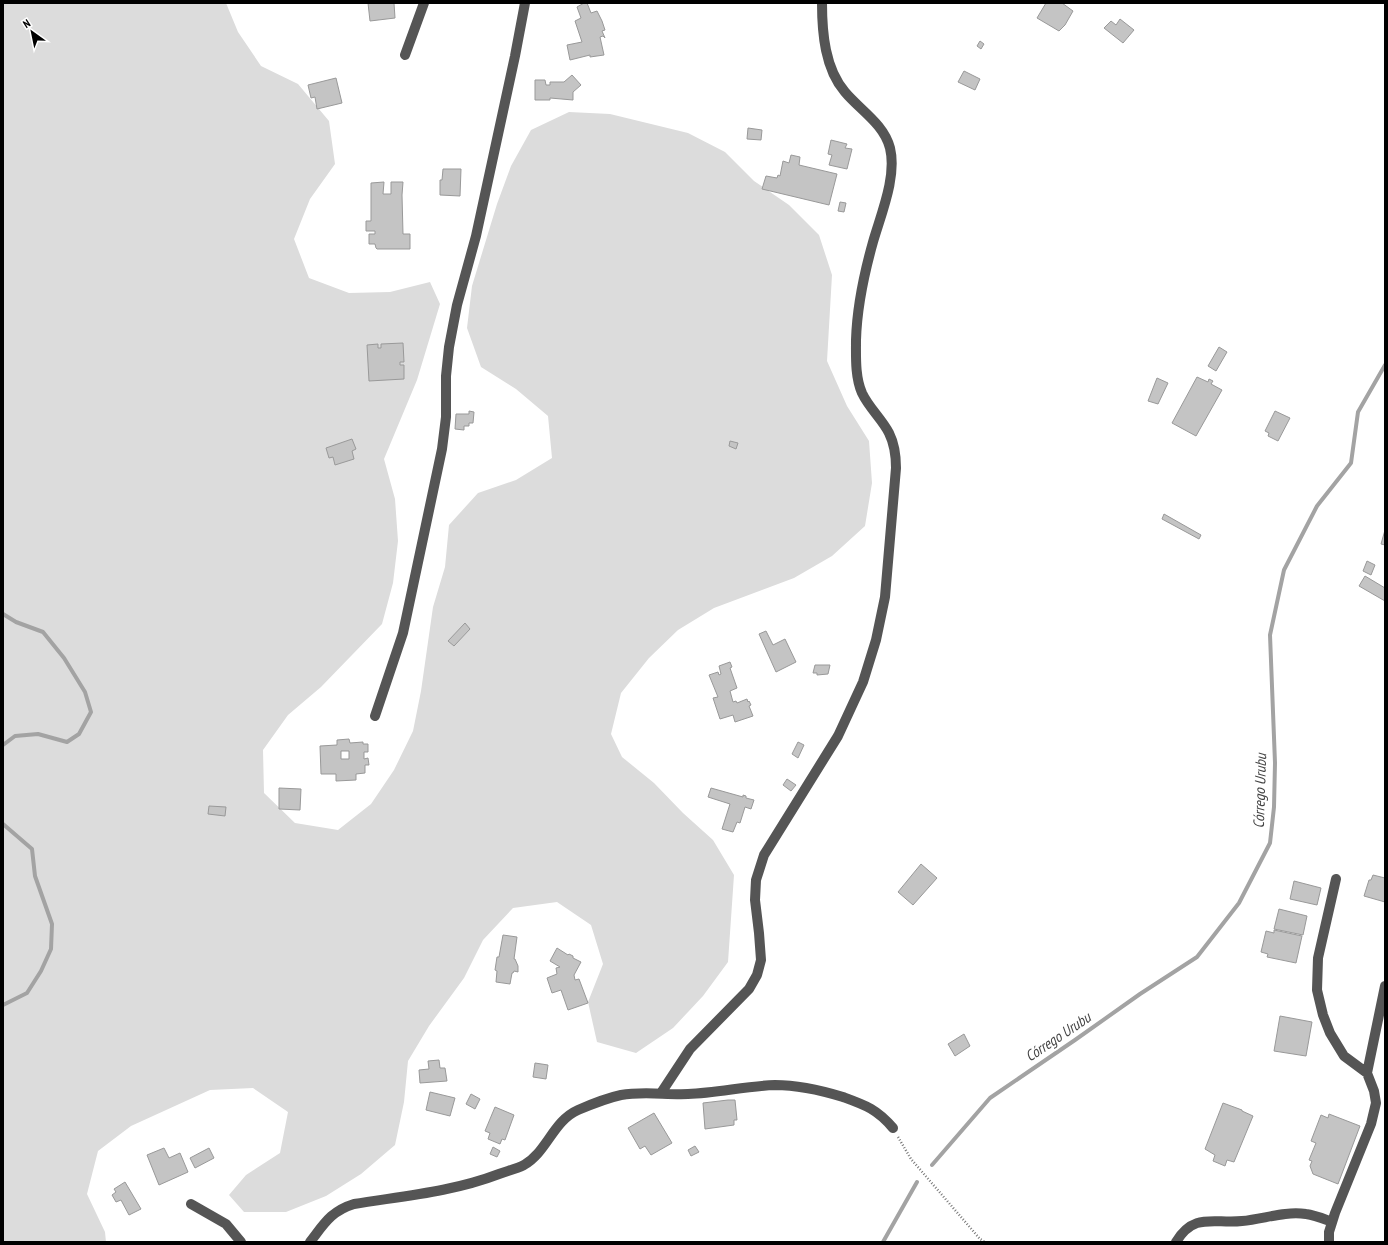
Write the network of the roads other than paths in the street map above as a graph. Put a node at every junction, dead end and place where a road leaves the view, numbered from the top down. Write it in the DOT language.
graph roads {
  1 [pos="424,3"];
  2 [pos="525,3"];
  3 [pos="822,3"];
  4 [pos="405,55"];
  5 [pos="375,716"];
  6 [pos="1336,879"];
  7 [pos="1385,986"];
  8 [pos="1367,1074"];
  9 [pos="662,1093"];
  10 [pos="893,1128"];
  11 [pos="191,1204"];
  12 [pos="1332,1222"];
  13 [pos="241,1242"];
  14 [pos="310,1242"];
  15 [pos="1176,1242"];
  16 [pos="1329,1242"];
  1 -- 4 [label="street"];
  2 -- 5 [label="street"];
  3 -- 9 [label="street"];
  6 -- 8 [label="street"];
  7 -- 8 [label="street"];
  8 -- 12 [label="street"];
  9 -- 10 [label="street"];
  9 -- 14 [label="street"];
  11 -- 13 [label="street"];
  12 -- 15 [label="street"];
  12 -- 16 [label="street"];
}
